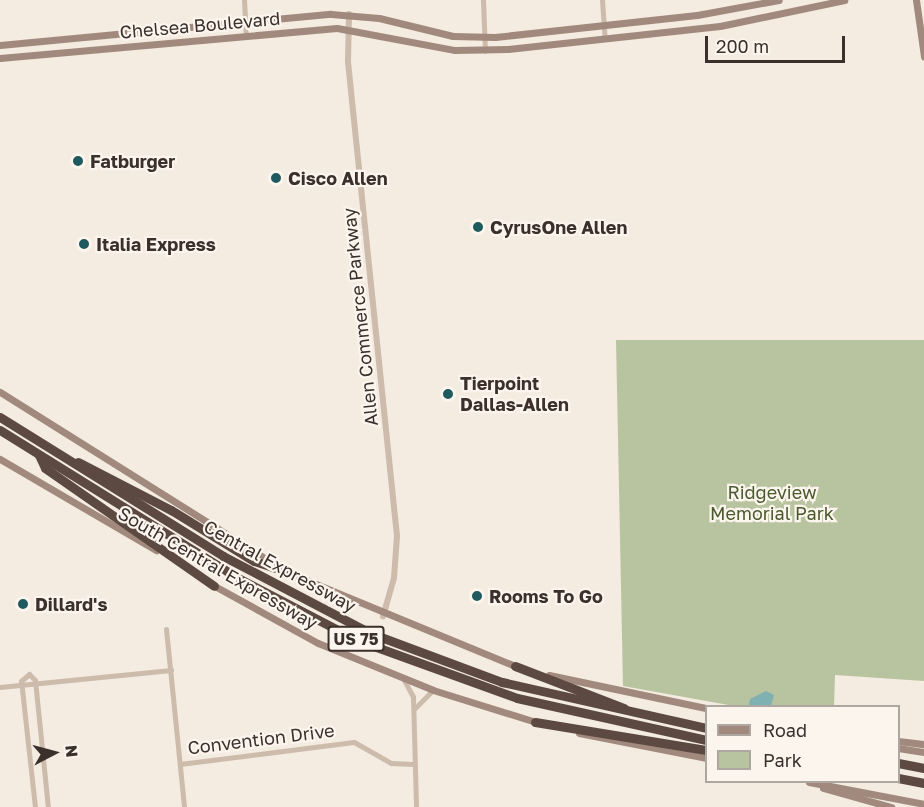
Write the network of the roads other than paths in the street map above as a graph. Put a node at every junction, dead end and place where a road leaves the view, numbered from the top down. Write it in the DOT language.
graph roads {
  1 [pos="244,0"];
  2 [pos="483,0"];
  3 [pos="602,0"];
  4 [pos="779,0"];
  5 [pos="843,0"];
  6 [pos="916,0"];
  7 [pos="349,14"];
  8 [pos="244,22"];
  9 [pos="604,25"];
  10 [pos="348,28"];
  11 [pos="246,35"];
  12 [pos="484,37"];
  13 [pos="605,39"];
  14 [pos="0,45"];
  15 [pos="485,51"];
  16 [pos="924,56"];
  17 [pos="0,58"];
  18 [pos="0,392"];
  19 [pos="0,417"];
  20 [pos="0,430"];
  21 [pos="39,455"];
  22 [pos="66,458"];
  23 [pos="0,459"];
  24 [pos="287,572"];
  25 [pos="214,586"];
  26 [pos="383,616"];
  27 [pos="166,629"];
  28 [pos="515,666"];
  29 [pos="171,670"];
  30 [pos="403,678"];
  31 [pos="35,683"];
  32 [pos="22,685"];
  33 [pos="0,687"];
  34 [pos="434,690"];
  35 [pos="705,708"];
  36 [pos="640,715"];
  37 [pos="535,722"];
  38 [pos="411,727"];
  39 [pos="705,728"];
  40 [pos="705,740"];
  41 [pos="900,741"];
  42 [pos="924,744"];
  43 [pos="900,748"];
  44 [pos="705,750"];
  45 [pos="924,752"];
  46 [pos="705,758"];
  47 [pos="900,763"];
  48 [pos="180,764"];
  49 [pos="412,764"];
  50 [pos="924,768"];
  51 [pos="900,778"];
  52 [pos="807,783"];
  53 [pos="814,783"];
  54 [pos="924,783"];
  55 [pos="924,804"];
  56 [pos="35,807"];
  57 [pos="48,807"];
  58 [pos="184,807"];
  59 [pos="416,807"];
  60 [pos="891,807"];
  1 -- 8 [label="street"];
  2 -- 12 [label="street"];
  3 -- 9 [label="street"];
  4 -- 9 [label="main road, Chelsea Boulevard"];
  5 -- 13 [label="main road"];
  6 -- 16 [label="main road"];
  7 -- 8 [label="main road, Chelsea Boulevard"];
  7 -- 10 [label="street, Allen Commerce Parkway"];
  7 -- 12 [label="main road, Chelsea Boulevard"];
  8 -- 11 [label="street"];
  8 -- 14 [label="main road, Chelsea Boulevard"];
  9 -- 12 [label="main road, Chelsea Boulevard"];
  9 -- 13 [label="street"];
  10 -- 11 [label="main road, Chelsea Boulevard"];
  10 -- 15 [label="main road, Chelsea Boulevard"];
  10 -- 26 [label="street, Allen Commerce Parkway"];
  11 -- 17 [label="main road, Chelsea Boulevard"];
  12 -- 15 [label="street"];
  13 -- 15 [label="main road, Chelsea Boulevard"];
  18 -- 24 [label="main road"];
  19 -- 22 [label="highway, Central Expressway / US 75"];
  20 -- 21 [label="highway, Central Expressway / US 75"];
  21 -- 25 [label="highway"];
  21 -- 40 [label="highway, Central Expressway / US 75"];
  22 -- 24 [label="highway"];
  22 -- 36 [label="highway, Central Expressway / US 75"];
  23 -- 25 [label="main road, South Central Expressway"];
  24 -- 26 [label="main road"];
  25 -- 30 [label="main road, South Central Expressway"];
  26 -- 28 [label="main road"];
  27 -- 29 [label="street"];
  28 -- 35 [label="main road"];
  28 -- 36 [label="highway"];
  29 -- 31 [label="street"];
  29 -- 48 [label="street"];
  30 -- 34 [label="main road, South Central Expressway"];
  30 -- 38 [label="street"];
  31 -- 32 [label="street"];
  31 -- 32 [label="street"];
  31 -- 57 [label="street"];
  32 -- 33 [label="street"];
  32 -- 56 [label="street"];
  34 -- 37 [label="main road, South Central Expressway"];
  34 -- 38 [label="street"];
  36 -- 39 [label="highway, Central Expressway / US 75"];
  37 -- 44 [label="highway"];
  37 -- 46 [label="main road, South Central Expressway"];
  38 -- 49 [label="street"];
  41 -- 42 [label="main road"];
  43 -- 45 [label="main road"];
  47 -- 50 [label="highway"];
  48 -- 49 [label="street, Convention Drive"];
  48 -- 58 [label="street"];
  49 -- 59 [label="street"];
  51 -- 54 [label="highway"];
  52 -- 60 [label="main road"];
  53 -- 55 [label="main road"];
}
